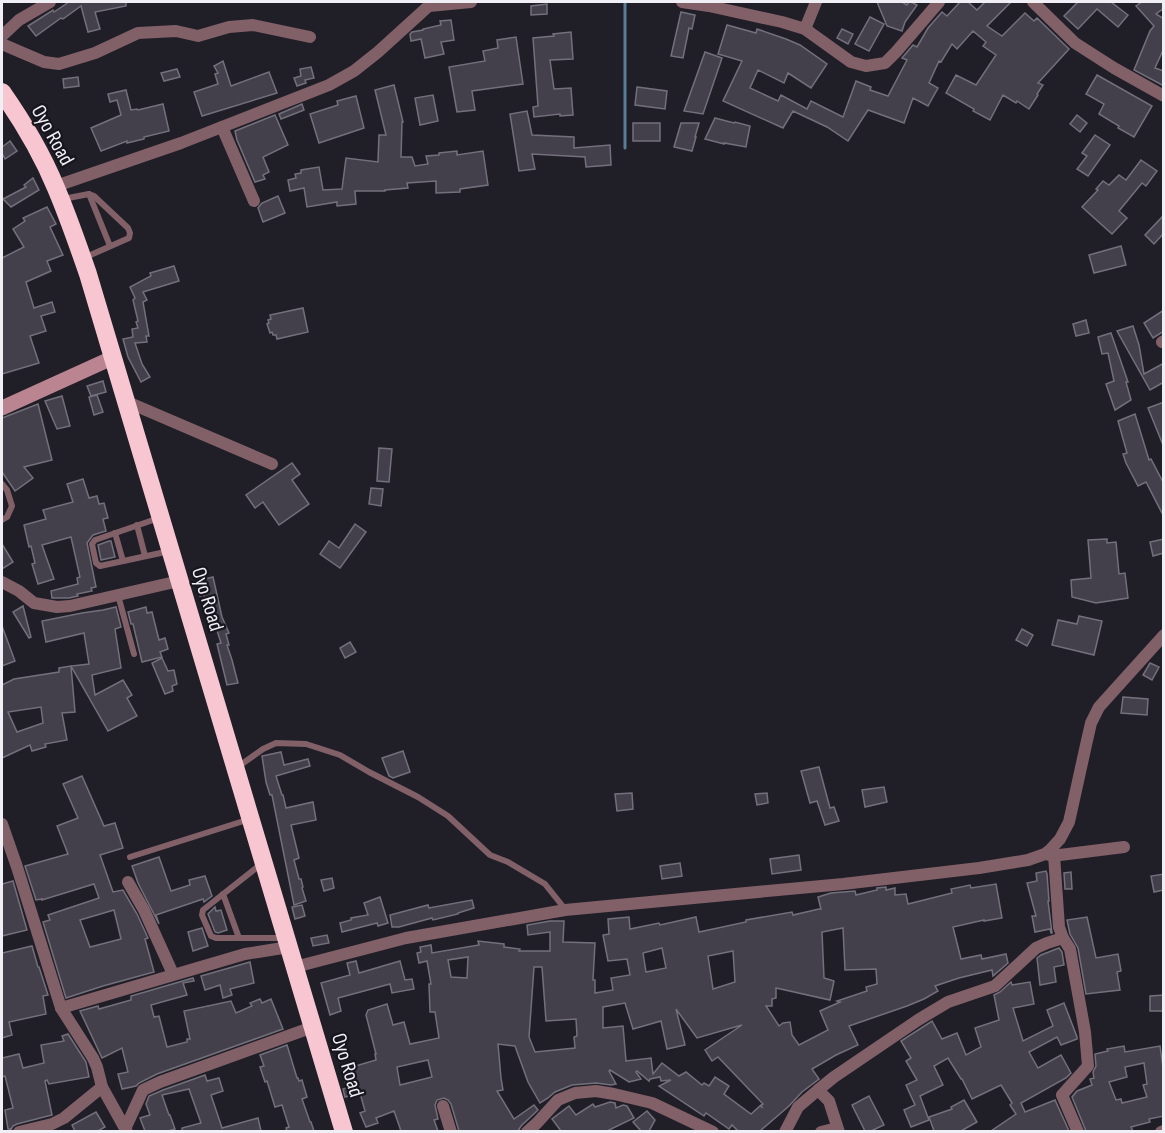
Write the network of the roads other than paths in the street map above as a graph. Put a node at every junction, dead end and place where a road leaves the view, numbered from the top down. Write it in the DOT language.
graph roads {
  1 [pos="50,2"];
  2 [pos="471,2"];
  3 [pos="682,2"];
  4 [pos="816,2"];
  5 [pos="939,2"];
  6 [pos="1033,2"];
  7 [pos="431,4"];
  8 [pos="805,29"];
  9 [pos="2,36"];
  10 [pos="310,38"];
  11 [pos="2,44"];
  12 [pos="2,92"];
  13 [pos="1164,96"];
  14 [pos="222,127"];
  15 [pos="58,193"];
  16 [pos="89,194"];
  17 [pos="254,201"];
  18 [pos="111,246"];
  19 [pos="82,259"];
  20 [pos="112,358"];
  21 [pos="125,401"];
  22 [pos="2,408"];
  23 [pos="272,464"];
  24 [pos="2,484"];
  25 [pos="160,518"];
  26 [pos="2,520"];
  27 [pos="137,525"];
  28 [pos="116,533"];
  29 [pos="170,551"];
  30 [pos="145,556"];
  31 [pos="123,561"];
  32 [pos="179,581"];
  33 [pos="2,582"];
  34 [pos="118,595"];
  35 [pos="1164,635"];
  36 [pos="134,654"];
  37 [pos="236,768"];
  38 [pos="250,819"];
  39 [pos="2,824"];
  40 [pos="4,840"];
  41 [pos="1124,847"];
  42 [pos="1049,855"];
  43 [pos="130,857"];
  44 [pos="263,862"];
  45 [pos="128,882"];
  46 [pos="224,894"];
  47 [pos="565,910"];
  48 [pos="239,938"];
  49 [pos="1063,939"];
  50 [pos="287,942"];
  51 [pos="295,967"];
  52 [pos="173,974"];
  53 [pos="61,1008"];
  54 [pos="313,1027"];
  55 [pos="102,1087"];
  56 [pos="818,1090"];
  57 [pos="443,1106"];
  58 [pos="126,1130"];
  59 [pos="838,1130"];
  60 [pos="19,1131"];
  61 [pos="344,1131"];
  62 [pos="451,1131"];
  63 [pos="527,1131"];
  64 [pos="713,1131"];
  65 [pos="789,1131"];
  66 [pos="821,1131"];
  67 [pos="1077,1131"];
  1 -- 9 [label="street"];
  2 -- 7 [label="street"];
  3 -- 8 [label="street"];
  4 -- 8 [label="street"];
  5 -- 8 [label="street"];
  6 -- 13 [label="street"];
  7 -- 14 [label="street"];
  10 -- 11 [label="street"];
  12 -- 15 [label="highway, Oyo Road"];
  14 -- 15 [label="street"];
  14 -- 17 [label="street"];
  15 -- 16 [label="lane"];
  15 -- 19 [label="highway, Oyo Road"];
  16 -- 18 [label="lane"];
  16 -- 18 [label="lane"];
  18 -- 19 [label="lane"];
  19 -- 20 [label="highway, Oyo Road"];
  20 -- 21 [label="highway, Oyo Road"];
  20 -- 22 [label="street"];
  21 -- 23 [label="street"];
  21 -- 25 [label="highway, Oyo Road"];
  24 -- 26 [label="lane"];
  25 -- 27 [label="lane"];
  25 -- 29 [label="highway, Oyo Road"];
  27 -- 28 [label="lane"];
  27 -- 30 [label="lane"];
  28 -- 31 [label="lane"];
  28 -- 31 [label="lane"];
  29 -- 30 [label="lane"];
  29 -- 32 [label="highway, Oyo Road"];
  30 -- 31 [label="lane"];
  32 -- 34 [label="street"];
  32 -- 37 [label="highway, Oyo Road"];
  33 -- 34 [label="street"];
  34 -- 36 [label="lane"];
  35 -- 42 [label="street"];
  37 -- 38 [label="highway, Oyo Road"];
  37 -- 47 [label="lane"];
  38 -- 43 [label="lane"];
  38 -- 44 [label="highway, Oyo Road"];
  39 -- 40 [label="street"];
  40 -- 53 [label="street"];
  41 -- 42 [label="street"];
  42 -- 47 [label="street"];
  42 -- 49 [label="street"];
  44 -- 46 [label="lane"];
  44 -- 50 [label="highway, Oyo Road"];
  45 -- 52 [label="street"];
  46 -- 48 [label="lane"];
  46 -- 48 [label="lane"];
  47 -- 51 [label="street"];
  48 -- 50 [label="lane"];
  49 -- 56 [label="street"];
  49 -- 67 [label="street"];
  50 -- 51 [label="highway, Oyo Road"];
  50 -- 52 [label="street"];
  51 -- 54 [label="highway, Oyo Road"];
  52 -- 53 [label="street"];
  53 -- 55 [label="street"];
  54 -- 58 [label="street"];
  54 -- 61 [label="highway, Oyo Road"];
  55 -- 58 [label="street"];
  55 -- 60 [label="street"];
  56 -- 59 [label="street"];
  56 -- 65 [label="street"];
  57 -- 62 [label="street"];
  59 -- 66 [label="street"];
  63 -- 64 [label="street"];
}
